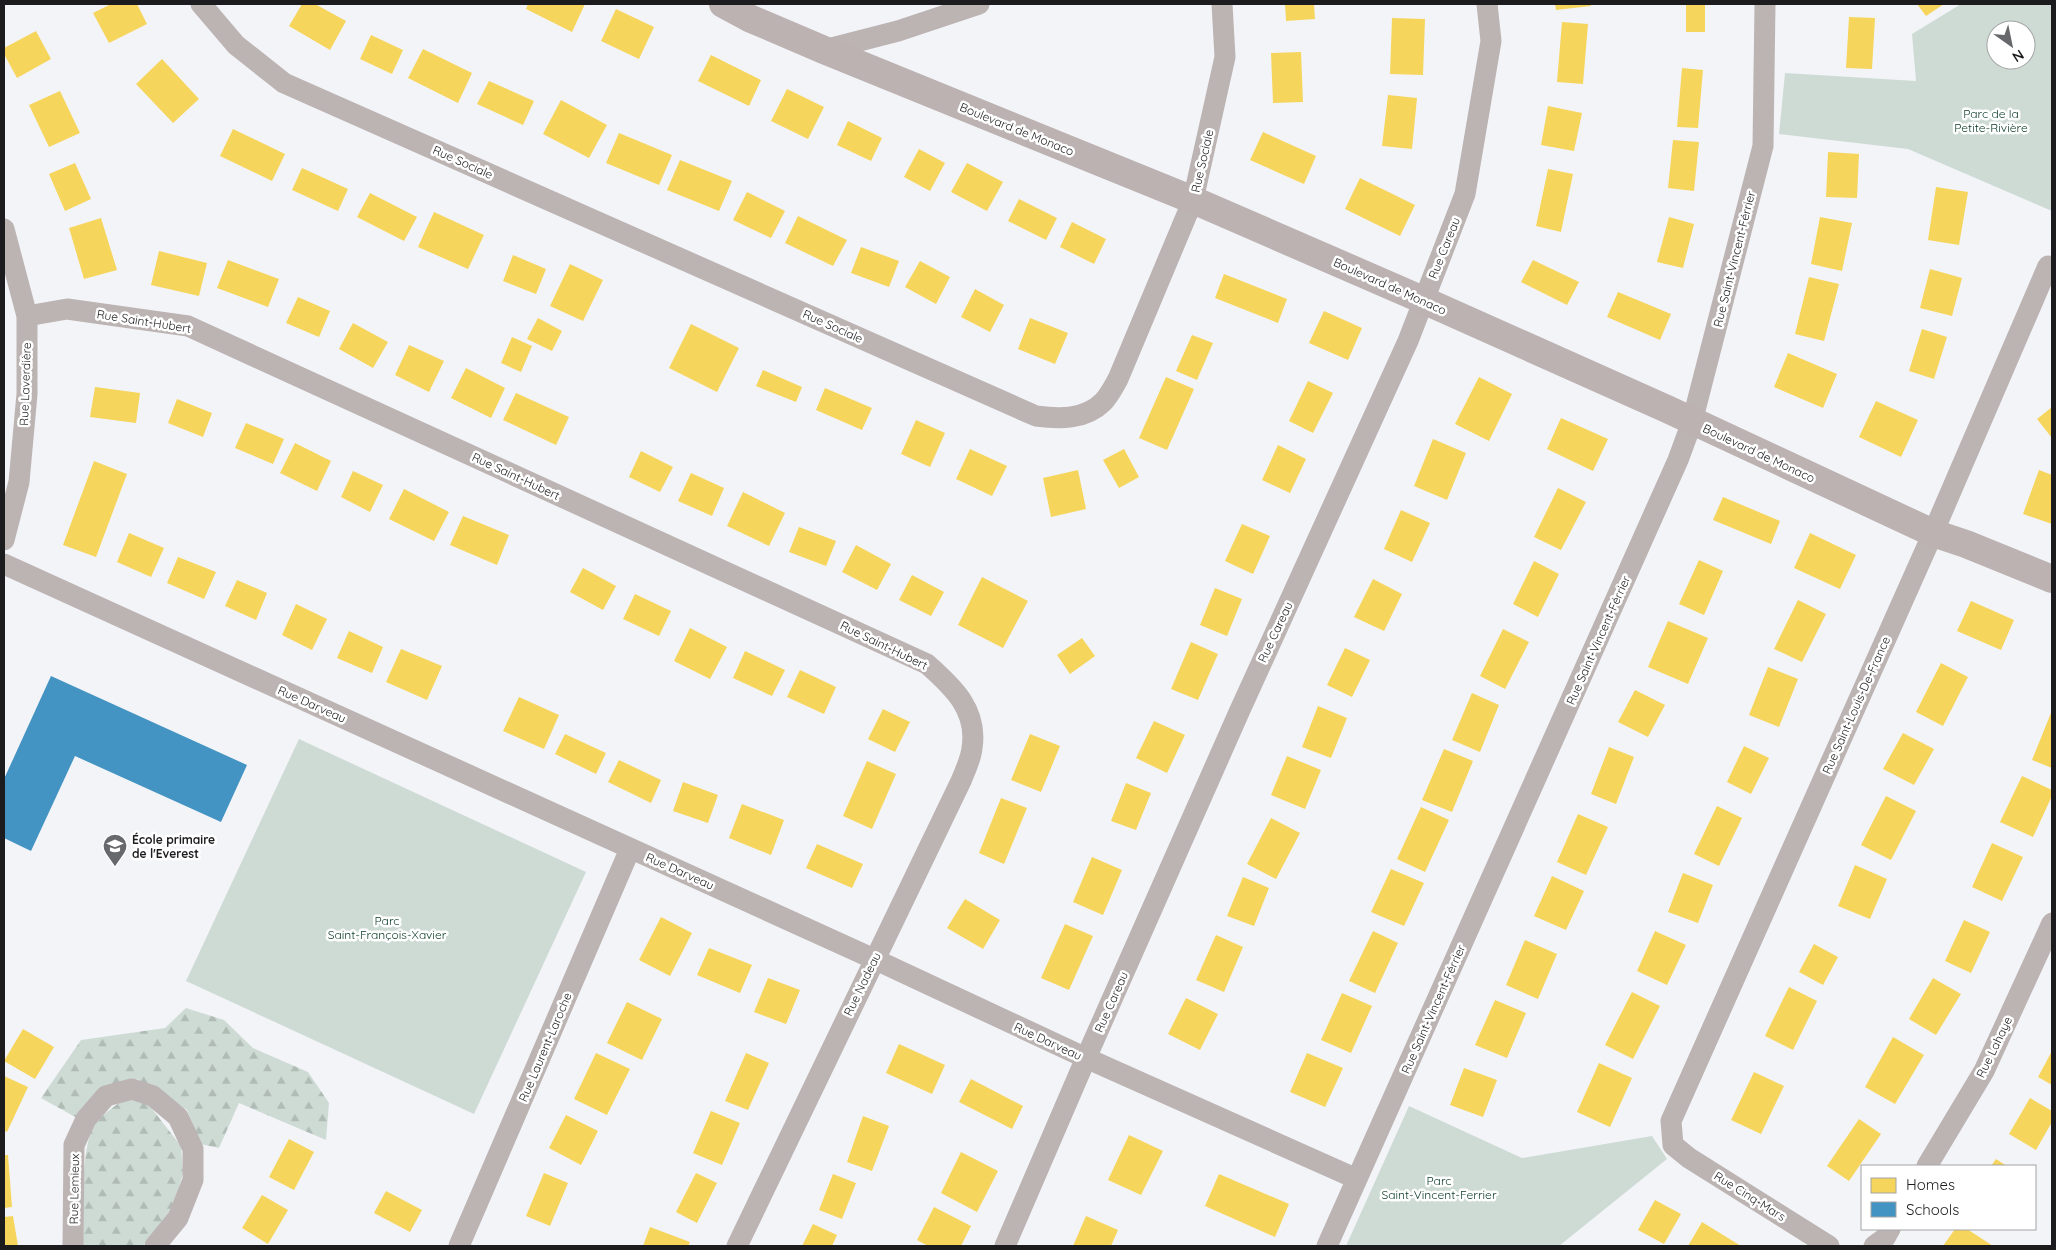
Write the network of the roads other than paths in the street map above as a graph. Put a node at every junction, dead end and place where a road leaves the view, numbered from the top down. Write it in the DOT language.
graph roads {
  1 [pos="201,4"];
  2 [pos="724,4"];
  3 [pos="979,4"];
  4 [pos="1222,4"];
  5 [pos="1488,4"];
  6 [pos="1765,4"];
  7 [pos="824,50"];
  8 [pos="1193,200"];
  9 [pos="4,229"];
  10 [pos="2048,266"];
  11 [pos="1423,300"];
  12 [pos="27,316"];
  13 [pos="1692,422"];
  14 [pos="1933,533"];
  15 [pos="4,540"];
  16 [pos="4,564"];
  17 [pos="2052,579"];
  18 [pos="971,719"];
  19 [pos="630,849"];
  20 [pos="2052,923"];
  21 [pos="874,959"];
  22 [pos="1086,1058"];
  23 [pos="1673,1145"];
  24 [pos="1928,1165"];
  25 [pos="1356,1179"];
  26 [pos="1889,1230"];
  27 [pos="73,1246"];
  28 [pos="155,1246"];
  29 [pos="459,1246"];
  30 [pos="737,1246"];
  31 [pos="1005,1246"];
  32 [pos="1327,1246"];
  33 [pos="1829,1246"];
  34 [pos="1874,1246"];
  1 -- 8 [label="street, Rue Sociale"];
  2 -- 7 [label="street, Boulevard de Monaco"];
  3 -- 7 [label="street"];
  4 -- 8 [label="street, Rue Sociale"];
  5 -- 11 [label="street, Rue Careau"];
  6 -- 13 [label="street, Rue Saint-Vincent-Férrier"];
  7 -- 8 [label="street, Boulevard de Monaco"];
  8 -- 11 [label="street, Boulevard de Monaco"];
  9 -- 12 [label="street, Rue Laverdière"];
  10 -- 14 [label="street, Rue Saint-Louis-De-France"];
  11 -- 13 [label="street, Boulevard de Monaco"];
  11 -- 22 [label="street, Rue Careau"];
  12 -- 15 [label="street, Rue Laverdière"];
  12 -- 18 [label="street, Rue Saint-Hubert"];
  13 -- 14 [label="street, Boulevard de Monaco"];
  13 -- 25 [label="street, Rue Saint-Vincent-Férrier"];
  14 -- 17 [label="street, Boulevard de Monaco"];
  14 -- 23 [label="street, Rue Saint-Louis-De-France"];
  16 -- 19 [label="street, Rue Darveau"];
  18 -- 21 [label="street, Rue Nadeau"];
  19 -- 21 [label="street, Rue Darveau"];
  19 -- 29 [label="street, Rue Laurent-Laroche"];
  20 -- 24 [label="street, Rue Lahaye"];
  21 -- 22 [label="street, Rue Darveau"];
  21 -- 30 [label="street, Rue Nadeau"];
  22 -- 25 [label="street, Rue Darveau"];
  22 -- 31 [label="street, Rue Careau"];
  23 -- 33 [label="street, Rue Cinq-Mars"];
  25 -- 32 [label="street, Rue Saint-Vincent-Férrier"];
  26 -- 34 [label="street"];
  27 -- 28 [label="street, Rue Lemieux"];
}
